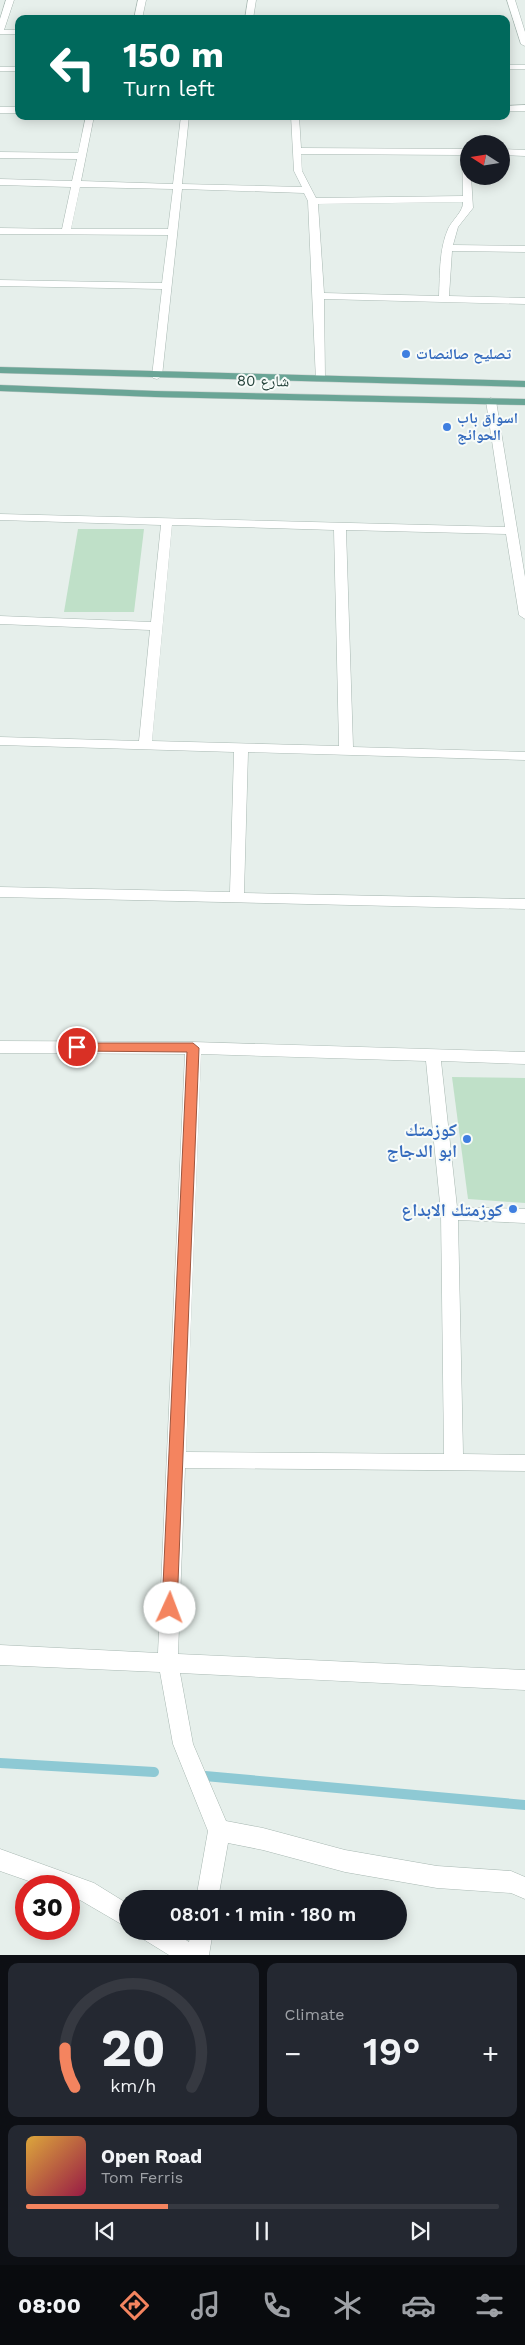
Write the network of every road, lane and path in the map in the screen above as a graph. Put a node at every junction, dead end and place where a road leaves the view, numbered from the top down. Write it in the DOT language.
graph roads {
  1 [pos="10,0"];
  2 [pos="142,0"];
  3 [pos="252,0"];
  4 [pos="511,0"];
  5 [pos="139,15"];
  6 [pos="250,15"];
  7 [pos="0,31"];
  8 [pos="15,32"];
  9 [pos="525,44"];
  10 [pos="510,67"];
  11 [pos="525,67"];
  12 [pos="0,69"];
  13 [pos="15,69"];
  14 [pos="510,108"];
  15 [pos="525,108"];
  16 [pos="0,110"];
  17 [pos="15,110"];
  18 [pos="89,120"];
  19 [pos="185,120"];
  20 [pos="295,120"];
  21 [pos="296,151"];
  22 [pos="460,152"];
  23 [pos="510,152"];
  24 [pos="525,153"];
  25 [pos="0,155"];
  26 [pos="82,156"];
  27 [pos="0,182"];
  28 [pos="76,183"];
  29 [pos="468,185"];
  30 [pos="179,186"];
  31 [pos="307,190"];
  32 [pos="468,199"];
  33 [pos="314,201"];
  34 [pos="0,231"];
  35 [pos="66,231"];
  36 [pos="172,232"];
  37 [pos="446,248"];
  38 [pos="525,249"];
  39 [pos="0,283"];
  40 [pos="167,286"];
  41 [pos="319,296"];
  42 [pos="444,299"];
  43 [pos="525,301"];
  44 [pos="0,370"];
  45 [pos="157,376"];
  46 [pos="320,380"];
  47 [pos="525,384"];
  48 [pos="0,388"];
  49 [pos="491,401"];
  50 [pos="525,402"];
  51 [pos="0,517"];
  52 [pos="167,522"];
  53 [pos="340,526"];
  54 [pos="512,531"];
  55 [pos="525,615"];
  56 [pos="0,620"];
  57 [pos="156,626"];
  58 [pos="0,741"];
  59 [pos="145,745"];
  60 [pos="241,748"];
  61 [pos="346,751"];
  62 [pos="525,756"];
  63 [pos="0,894"];
  64 [pos="237,898"];
  65 [pos="525,904"];
  66 [pos="0,1047"];
  67 [pos="193,1048"];
  68 [pos="433,1055"];
  69 [pos="525,1058"];
  70 [pos="449,1213"];
  71 [pos="525,1216"];
  72 [pos="176,1460"];
  73 [pos="454,1463"];
  74 [pos="525,1463"];
  75 [pos="0,1655"];
  76 [pos="168,1663"];
  77 [pos="525,1680"];
  78 [pos="218,1832"];
  79 [pos="0,1860"];
  80 [pos="525,1888"];
  81 [pos="208,1890"];
  82 [pos="119,1911"];
  83 [pos="165,1940"];
  84 [pos="200,1940"];
  85 [pos="189,1955"];
  86 [pos="198,1955"];
  1 -- 7 [label="street"];
  2 -- 5 [label="street"];
  3 -- 6 [label="street"];
  4 -- 9 [label="street"];
  7 -- 8 [label="street"];
  10 -- 11 [label="street"];
  12 -- 13 [label="street"];
  14 -- 15 [label="street"];
  16 -- 17 [label="street"];
  18 -- 26 [label="street"];
  19 -- 30 [label="street"];
  20 -- 21 [label="street"];
  21 -- 22 [label="street"];
  21 -- 31 [label="street"];
  23 -- 24 [label="street"];
  25 -- 26 [label="street"];
  26 -- 28 [label="street"];
  27 -- 28 [label="street"];
  28 -- 30 [label="street"];
  28 -- 35 [label="street"];
  29 -- 32 [label="street"];
  30 -- 31 [label="street"];
  30 -- 36 [label="street"];
  31 -- 33 [label="street"];
  32 -- 33 [label="street"];
  32 -- 37 [label="street"];
  33 -- 41 [label="street"];
  34 -- 35 [label="street"];
  35 -- 36 [label="street"];
  36 -- 40 [label="street"];
  37 -- 38 [label="street"];
  37 -- 42 [label="street"];
  39 -- 40 [label="street"];
  40 -- 45 [label="street"];
  41 -- 42 [label="street"];
  41 -- 46 [label="street"];
  42 -- 43 [label="street"];
  44 -- 45 [label="main road, شارع 80"];
  45 -- 46 [label="main road, شارع 80"];
  46 -- 47 [label="main road, شارع 80"];
  48 -- 49 [label="main road, شارع 80"];
  49 -- 50 [label="main road, شارع 80"];
  49 -- 54 [label="street"];
  51 -- 52 [label="street"];
  52 -- 53 [label="street"];
  52 -- 57 [label="street"];
  53 -- 54 [label="street"];
  53 -- 61 [label="street"];
  54 -- 55 [label="street"];
  56 -- 57 [label="street"];
  57 -- 59 [label="street"];
  58 -- 59 [label="street"];
  59 -- 60 [label="street"];
  60 -- 61 [label="street"];
  60 -- 64 [label="street"];
  61 -- 62 [label="street"];
  63 -- 64 [label="street"];
  64 -- 65 [label="street"];
  66 -- 67 [label="street"];
  67 -- 68 [label="street"];
  67 -- 72 [label="street"];
  68 -- 69 [label="street"];
  68 -- 70 [label="street"];
  70 -- 71 [label="street"];
  70 -- 73 [label="street"];
  72 -- 73 [label="street"];
  72 -- 76 [label="street"];
  73 -- 74 [label="street"];
  75 -- 76 [label="street"];
  76 -- 77 [label="street"];
  76 -- 78 [label="street"];
  78 -- 80 [label="street"];
  78 -- 81 [label="street"];
  79 -- 82 [label="street"];
  83 -- 85 [label="street"];
  84 -- 86 [label="street"];
}
